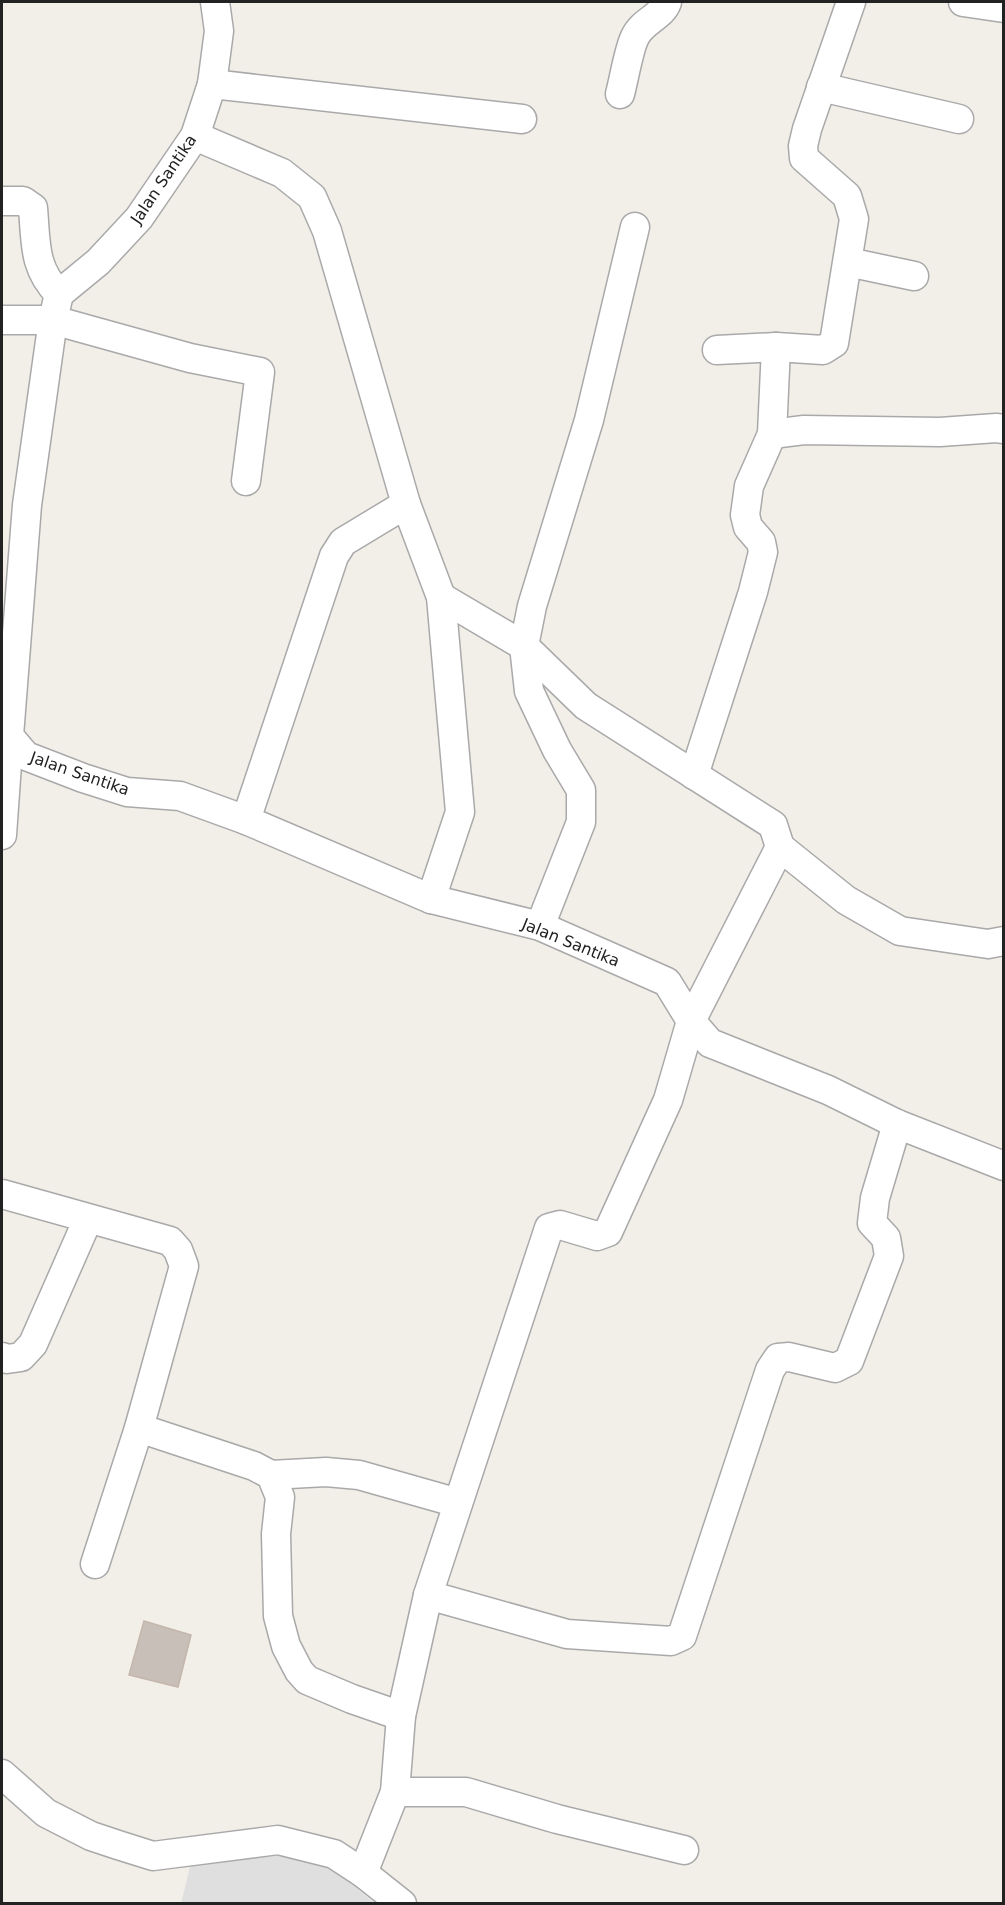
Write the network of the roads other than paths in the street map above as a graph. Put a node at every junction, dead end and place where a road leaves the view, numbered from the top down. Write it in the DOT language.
graph roads {
  1 [pos="215,2"];
  2 [pos="667,2"];
  3 [pos="850,2"];
  4 [pos="963,2"];
  5 [pos="1004,8"];
  6 [pos="212,84"];
  7 [pos="821,87"];
  8 [pos="620,94"];
  9 [pos="522,119"];
  10 [pos="959,119"];
  11 [pos="195,136"];
  12 [pos="2,201"];
  13 [pos="635,227"];
  14 [pos="848,262"];
  15 [pos="914,276"];
  16 [pos="56,307"];
  17 [pos="2,320"];
  18 [pos="776,347"];
  19 [pos="717,350"];
  20 [pos="1004,429"];
  21 [pos="772,434"];
  22 [pos="246,481"];
  23 [pos="406,504"];
  24 [pos="441,597"];
  25 [pos="524,646"];
  26 [pos="8,662"];
  27 [pos="9,736"];
  28 [pos="694,775"];
  29 [pos="246,820"];
  30 [pos="2,835"];
  31 [pos="780,847"];
  32 [pos="431,899"];
  33 [pos="540,926"];
  34 [pos="1004,941"];
  35 [pos="691,1021"];
  36 [pos="897,1124"];
  37 [pos="1004,1167"];
  38 [pos="2,1194"];
  39 [pos="88,1219"];
  40 [pos="2,1357"];
  41 [pos="139,1428"];
  42 [pos="271,1475"];
  43 [pos="458,1503"];
  44 [pos="95,1564"];
  45 [pos="428,1595"];
  46 [pos="401,1716"];
  47 [pos="2,1774"];
  48 [pos="395,1792"];
  49 [pos="684,1850"];
  50 [pos="363,1873"];
  51 [pos="402,1904"];
  1 -- 6 [label="street, Jalan Santika"];
  2 -- 8 [label="street"];
  3 -- 7 [label="street"];
  4 -- 5 [label="street"];
  6 -- 9 [label="street"];
  6 -- 11 [label="street, Jalan Santika"];
  7 -- 10 [label="street"];
  7 -- 14 [label="street"];
  11 -- 16 [label="street, Jalan Santika"];
  11 -- 23 [label="street"];
  12 -- 16 [label="street"];
  13 -- 25 [label="street"];
  14 -- 15 [label="street"];
  14 -- 18 [label="street"];
  16 -- 17 [label="street"];
  16 -- 22 [label="street"];
  16 -- 26 [label="street"];
  18 -- 19 [label="street"];
  18 -- 21 [label="street"];
  20 -- 21 [label="street"];
  21 -- 28 [label="street"];
  23 -- 24 [label="street"];
  23 -- 29 [label="street"];
  24 -- 25 [label="street"];
  24 -- 32 [label="street"];
  25 -- 28 [label="street"];
  25 -- 33 [label="street"];
  26 -- 27 [label="street"];
  27 -- 29 [label="street, Jalan Santika"];
  27 -- 30 [label="street"];
  28 -- 31 [label="street"];
  29 -- 32 [label="street, Jalan Santika"];
  31 -- 34 [label="street"];
  31 -- 35 [label="street"];
  32 -- 33 [label="street, Jalan Santika"];
  33 -- 35 [label="street, Jalan Santika"];
  35 -- 36 [label="street, Jalan Santika"];
  35 -- 43 [label="street"];
  36 -- 37 [label="street, Jalan Santika"];
  36 -- 45 [label="street"];
  38 -- 39 [label="street"];
  39 -- 40 [label="street"];
  39 -- 41 [label="street"];
  41 -- 42 [label="street"];
  41 -- 44 [label="street"];
  42 -- 43 [label="street"];
  42 -- 46 [label="street"];
  43 -- 45 [label="street"];
  45 -- 46 [label="street"];
  46 -- 48 [label="street"];
  47 -- 50 [label="street"];
  48 -- 49 [label="street"];
  48 -- 50 [label="street"];
  50 -- 51 [label="street"];
}
